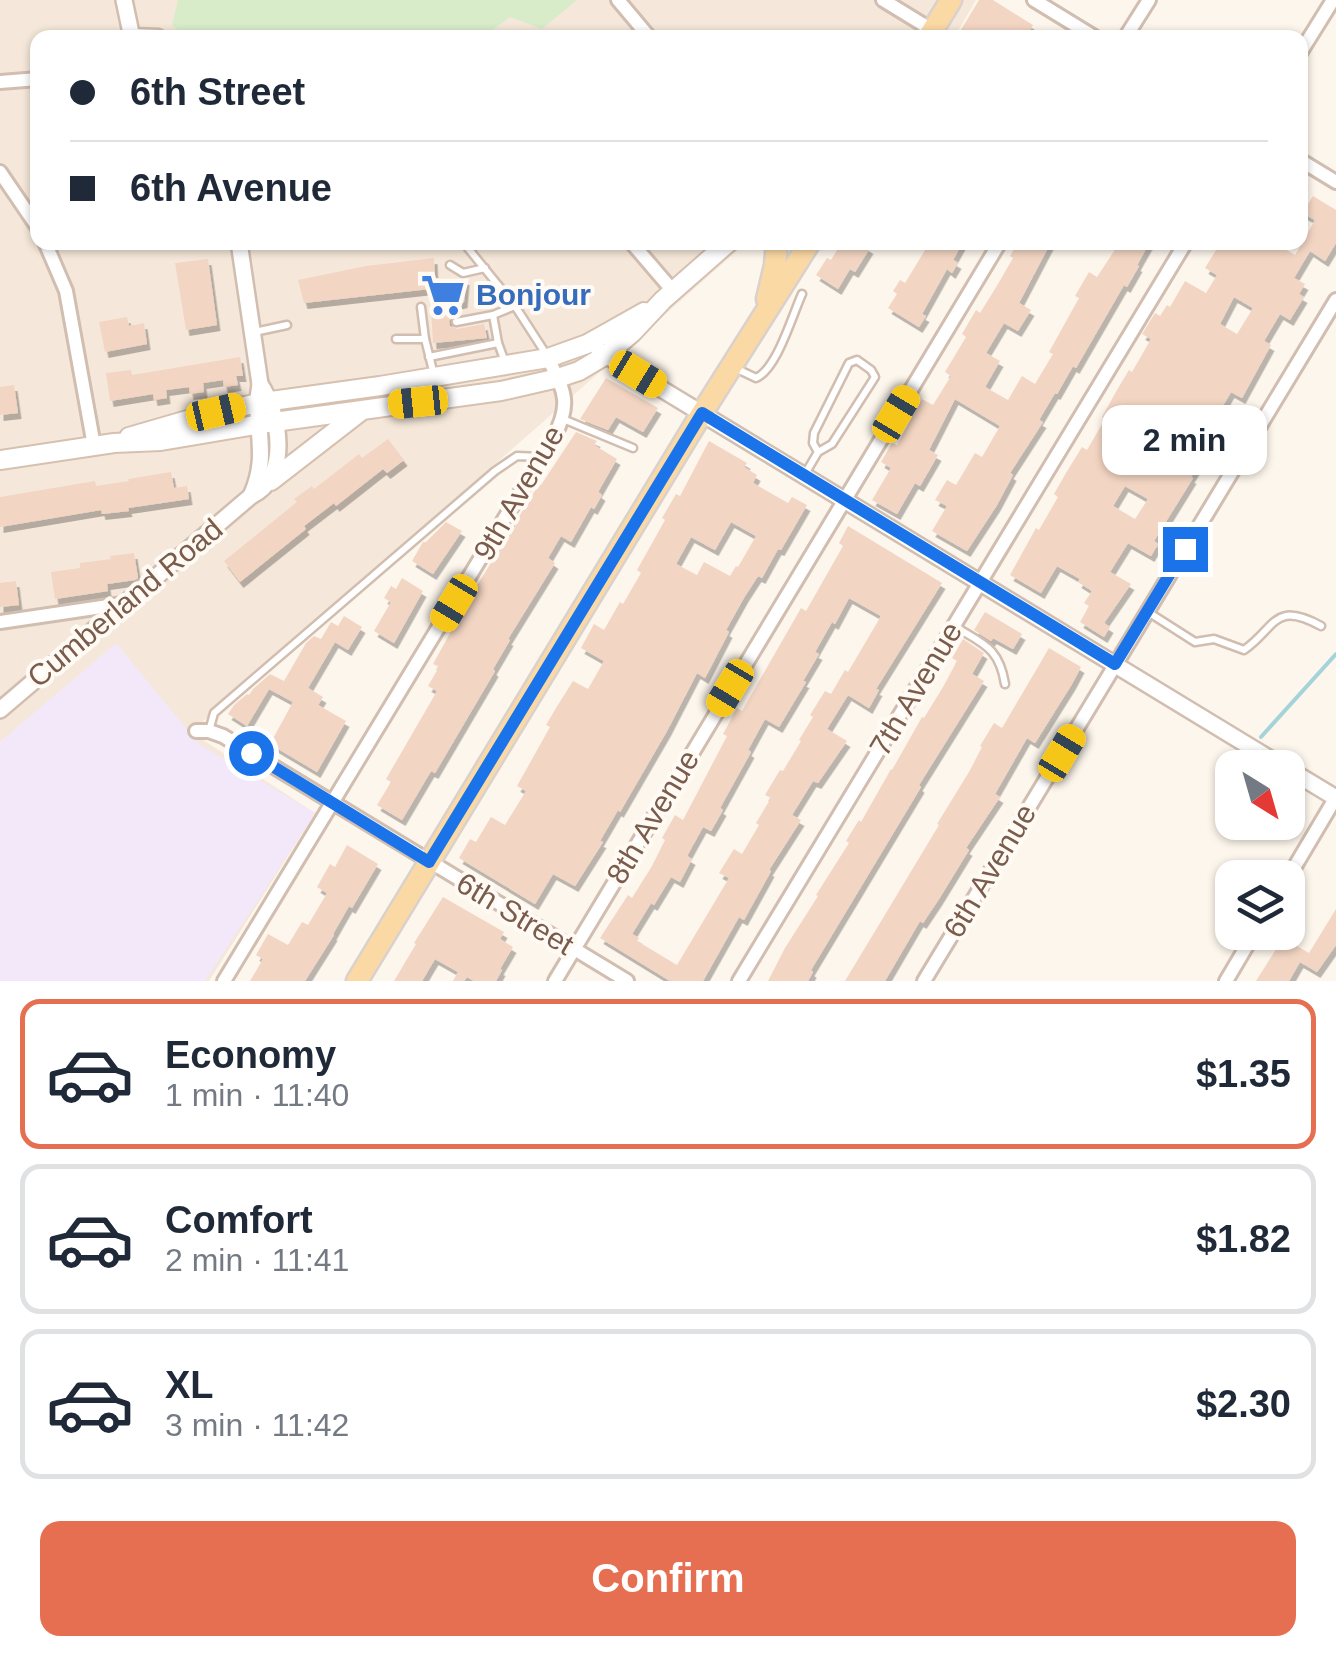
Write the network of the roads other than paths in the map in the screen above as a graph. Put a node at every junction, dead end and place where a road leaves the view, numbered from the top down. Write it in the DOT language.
graph roads {
  1 [pos="124,0"];
  2 [pos="618,0"];
  3 [pos="883,0"];
  4 [pos="951,0"];
  5 [pos="1034,0"];
  6 [pos="1148,0"];
  7 [pos="1332,0"];
  8 [pos="130,30"];
  9 [pos="643,30"];
  10 [pos="924,30"];
  11 [pos="932,30"];
  12 [pos="1083,30"];
  13 [pos="1130,30"];
  14 [pos="1308,40"];
  15 [pos="30,80"];
  16 [pos="0,82"];
  17 [pos="1308,165"];
  18 [pos="0,172"];
  19 [pos="1336,182"];
  20 [pos="30,216"];
  21 [pos="48,250"];
  22 [pos="239,250"];
  23 [pos="471,250"];
  24 [pos="637,250"];
  25 [pos="720,250"];
  26 [pos="776,250"];
  27 [pos="805,250"];
  28 [pos="995,250"];
  29 [pos="1181,250"];
  30 [pos="450,265"];
  31 [pos="486,268"];
  32 [pos="802,294"];
  33 [pos="668,296"];
  34 [pos="1336,300"];
  35 [pos="515,306"];
  36 [pos="421,307"];
  37 [pos="493,315"];
  38 [pos="760,320"];
  39 [pos="456,322"];
  40 [pos="287,326"];
  41 [pos="253,332"];
  42 [pos="396,339"];
  43 [pos="425,339"];
  44 [pos="498,343"];
  45 [pos="587,344"];
  46 [pos="606,355"];
  47 [pos="429,357"];
  48 [pos="548,358"];
  49 [pos="506,365"];
  50 [pos="732,367"];
  51 [pos="434,377"];
  52 [pos="558,378"];
  53 [pos="264,402"];
  54 [pos="365,409"];
  55 [pos="702,413"];
  56 [pos="562,419"];
  57 [pos="267,423"];
  58 [pos="114,443"];
  59 [pos="94,446"];
  60 [pos="633,448"];
  61 [pos="818,452"];
  62 [pos="543,457"];
  63 [pos="0,460"];
  64 [pos="804,475"];
  65 [pos="271,480"];
  66 [pos="251,496"];
  67 [pos="844,500"];
  68 [pos="981,582"];
  69 [pos="122,604"];
  70 [pos="1147,611"];
  71 [pos="0,622"];
  72 [pos="954,626"];
  73 [pos="1321,626"];
  74 [pos="1115,664"];
  75 [pos="1005,684"];
  76 [pos="0,710"];
  77 [pos="203,731"];
  78 [pos="1256,750"];
  79 [pos="1305,779"];
  80 [pos="1336,798"];
  81 [pos="332,802"];
  82 [pos="1299,860"];
  83 [pos="429,862"];
  84 [pos="574,949"];
  85 [pos="1244,950"];
  86 [pos="224,981"];
  87 [pos="357,981"];
  88 [pos="555,981"];
  89 [pos="626,981"];
  90 [pos="739,981"];
  91 [pos="924,981"];
  92 [pos="1226,981"];
  1 -- 8 [label="street"];
  2 -- 9 [label="street"];
  3 -- 10 [label="street"];
  4 -- 11 [label="main road"];
  5 -- 12 [label="street"];
  6 -- 13 [label="street"];
  7 -- 14 [label="street"];
  15 -- 16 [label="street"];
  17 -- 19 [label="street"];
  18 -- 20 [label="street"];
  21 -- 59 [label="street"];
  22 -- 41 [label="street, Cumberland Road"];
  23 -- 31 [label="lane"];
  24 -- 33 [label="street"];
  25 -- 33 [label="main road"];
  26 -- 38 [label="main road"];
  27 -- 38 [label="main road"];
  28 -- 67 [label="street, 8th Avenue"];
  29 -- 68 [label="street, 7th Avenue"];
  30 -- 31 [label="lane"];
  31 -- 35 [label="lane"];
  32 -- 50 [label="lane"];
  33 -- 45 [label="main road"];
  33 -- 46 [label="main road"];
  34 -- 70 [label="street, 6th Avenue"];
  35 -- 37 [label="lane"];
  35 -- 48 [label="lane"];
  36 -- 43 [label="lane"];
  37 -- 39 [label="lane"];
  37 -- 44 [label="lane"];
  38 -- 50 [label="main road"];
  40 -- 41 [label="lane"];
  41 -- 53 [label="street, Cumberland Road"];
  42 -- 43 [label="lane"];
  43 -- 47 [label="lane"];
  44 -- 47 [label="lane"];
  44 -- 49 [label="lane"];
  45 -- 46 [label="street"];
  45 -- 48 [label="main road"];
  46 -- 52 [label="main road"];
  46 -- 55 [label="street"];
  47 -- 51 [label="lane"];
  48 -- 49 [label="main road"];
  48 -- 52 [label="street, 9th Avenue"];
  49 -- 51 [label="main road"];
  50 -- 55 [label="main road"];
  51 -- 53 [label="main road"];
  52 -- 54 [label="main road"];
  52 -- 56 [label="street, 9th Avenue"];
  53 -- 57 [label="street, Cumberland Road"];
  53 -- 58 [label="main road"];
  54 -- 57 [label="main road"];
  54 -- 65 [label="main road"];
  55 -- 64 [label="street"];
  55 -- 83 [label="main road"];
  56 -- 60 [label="lane"];
  56 -- 62 [label="street, 9th Avenue"];
  57 -- 58 [label="main road"];
  57 -- 65 [label="street, Cumberland Road"];
  57 -- 66 [label="street, Cumberland Road"];
  58 -- 59 [label="main road"];
  59 -- 63 [label="main road"];
  61 -- 61 [label="lane"];
  61 -- 64 [label="lane"];
  62 -- 77 [label="lane"];
  62 -- 81 [label="street, 9th Avenue"];
  64 -- 67 [label="street"];
  65 -- 66 [label="street, Cumberland Road"];
  66 -- 69 [label="street, Cumberland Road"];
  67 -- 68 [label="street"];
  67 -- 84 [label="street, 8th Avenue"];
  68 -- 72 [label="street, 7th Avenue"];
  68 -- 74 [label="street"];
  69 -- 71 [label="street"];
  69 -- 76 [label="street, Cumberland Road"];
  70 -- 73 [label="lane"];
  70 -- 74 [label="street, 6th Avenue"];
  72 -- 75 [label="lane"];
  72 -- 90 [label="street, 7th Avenue"];
  74 -- 78 [label="street"];
  74 -- 91 [label="street, 6th Avenue"];
  77 -- 81 [label="street, 6th Street"];
  79 -- 80 [label="street"];
  80 -- 82 [label="street"];
  81 -- 83 [label="street, 6th Street"];
  81 -- 86 [label="street, 9th Avenue"];
  83 -- 84 [label="street, 6th Street"];
  83 -- 87 [label="main road"];
  84 -- 88 [label="street, 8th Avenue"];
  84 -- 89 [label="street, 6th Street"];
  85 -- 92 [label="street"];
}
